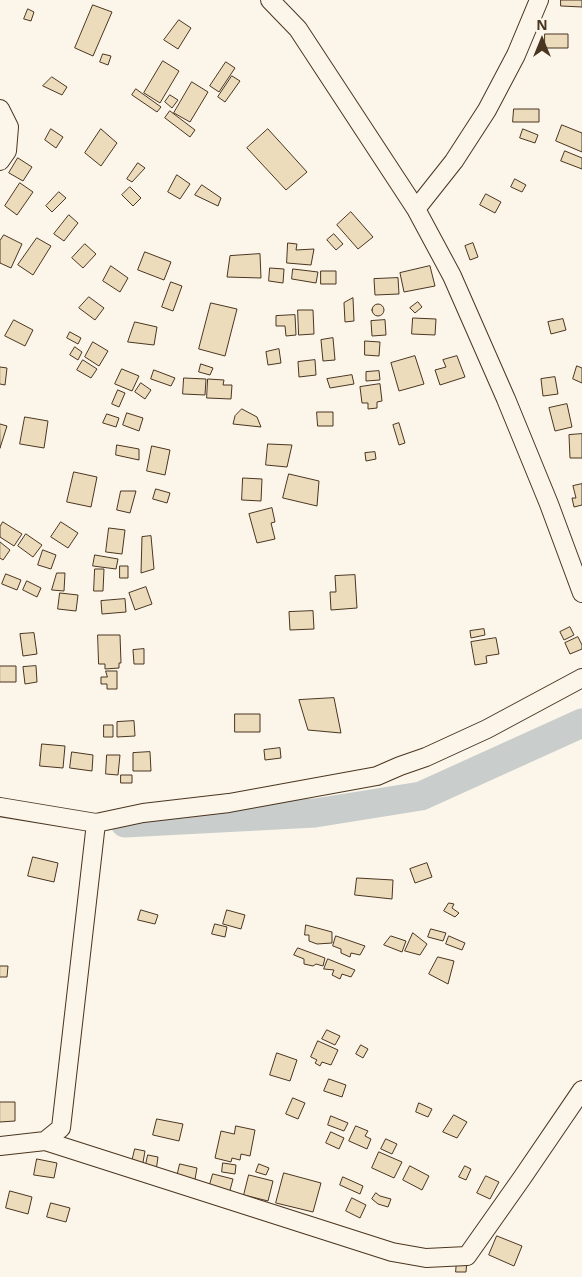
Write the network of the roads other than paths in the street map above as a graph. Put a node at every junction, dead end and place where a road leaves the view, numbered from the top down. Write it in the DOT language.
graph roads {
  1 [pos="270,0"];
  2 [pos="539,0"];
  3 [pos="0,109"];
  4 [pos="0,161"];
  5 [pos="416,209"];
  6 [pos="582,593"];
  7 [pos="582,678"];
  8 [pos="0,807"];
  9 [pos="96,823"];
  10 [pos="582,1090"];
  11 [pos="44,1141"];
  12 [pos="0,1146"];
  1 -- 5 [label="street"];
  2 -- 5 [label="street"];
  3 -- 4 [label="street"];
  5 -- 6 [label="street"];
  7 -- 9 [label="street"];
  8 -- 9 [label="street"];
  9 -- 11 [label="street"];
  10 -- 11 [label="street"];
  11 -- 12 [label="street"];
}
